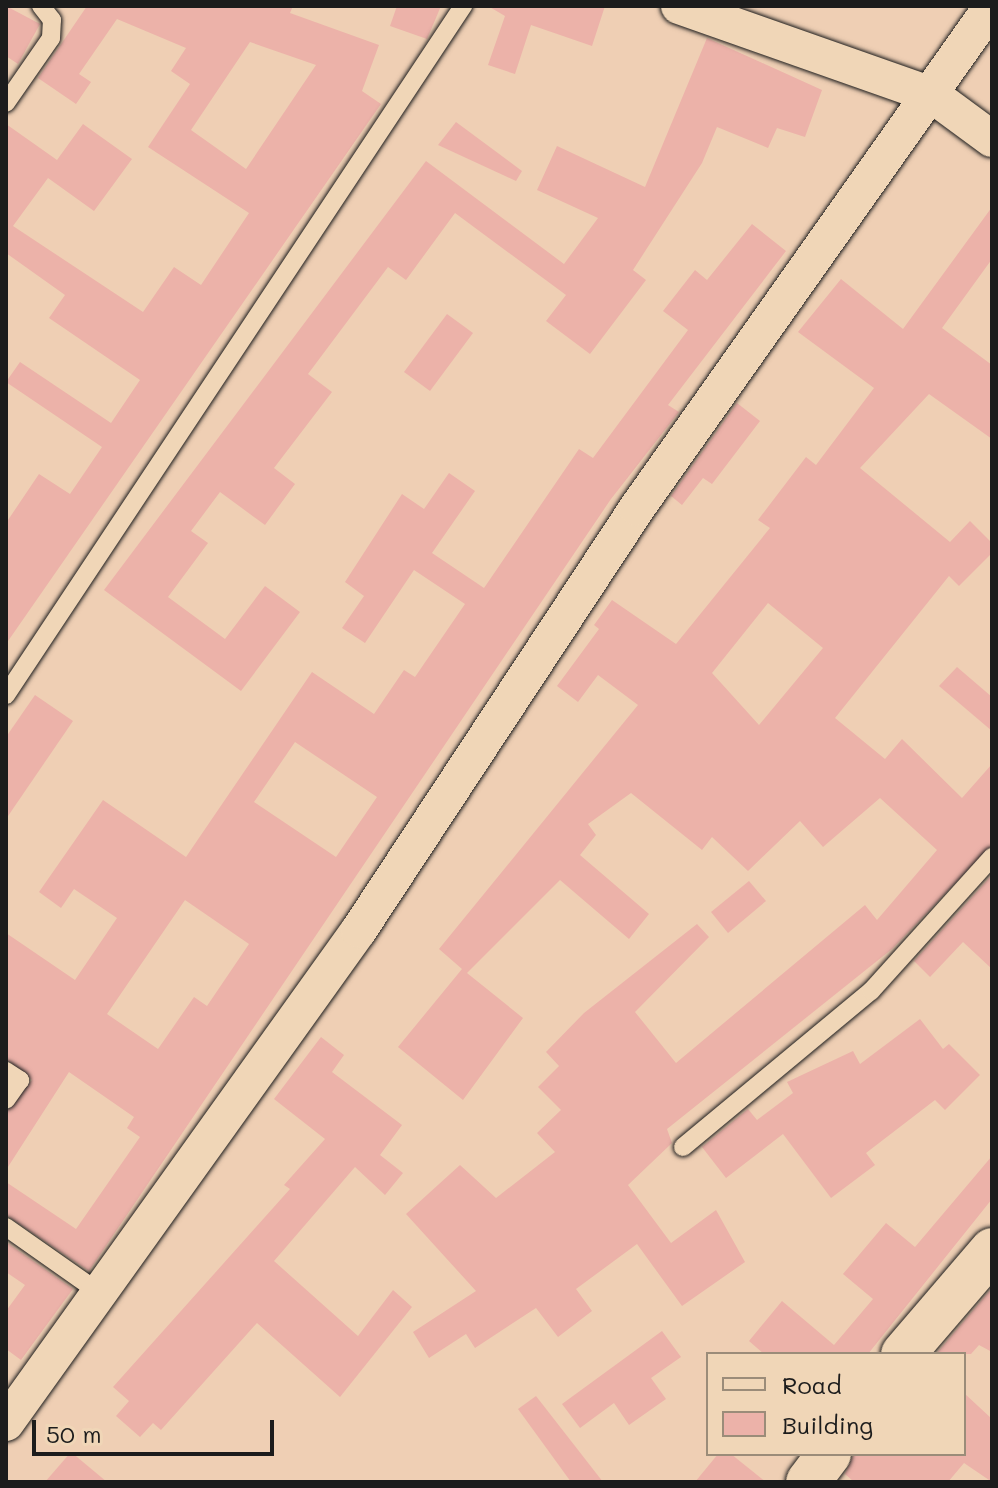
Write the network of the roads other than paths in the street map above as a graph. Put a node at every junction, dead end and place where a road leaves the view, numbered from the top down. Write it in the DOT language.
graph roads {
  1 [pos="41,6"];
  2 [pos="463,6"];
  3 [pos="679,6"];
  4 [pos="992,6"];
  5 [pos="932,95"];
  6 [pos="6,103"];
  7 [pos="992,139"];
  8 [pos="6,695"];
  9 [pos="992,857"];
  10 [pos="6,1071"];
  11 [pos="6,1100"];
  12 [pos="683,1147"];
  13 [pos="6,1227"];
  14 [pos="992,1250"];
  15 [pos="100,1293"];
  16 [pos="905,1352"];
  17 [pos="6,1423"];
  18 [pos="828,1456"];
  19 [pos="808,1482"];
  1 -- 6 [label="lane"];
  2 -- 8 [label="lane"];
  3 -- 5 [label="street"];
  4 -- 5 [label="street"];
  5 -- 7 [label="street"];
  5 -- 15 [label="street"];
  9 -- 12 [label="lane"];
  10 -- 11 [label="lane"];
  13 -- 15 [label="lane"];
  14 -- 16 [label="street"];
  15 -- 17 [label="street"];
  18 -- 19 [label="street"];
}
